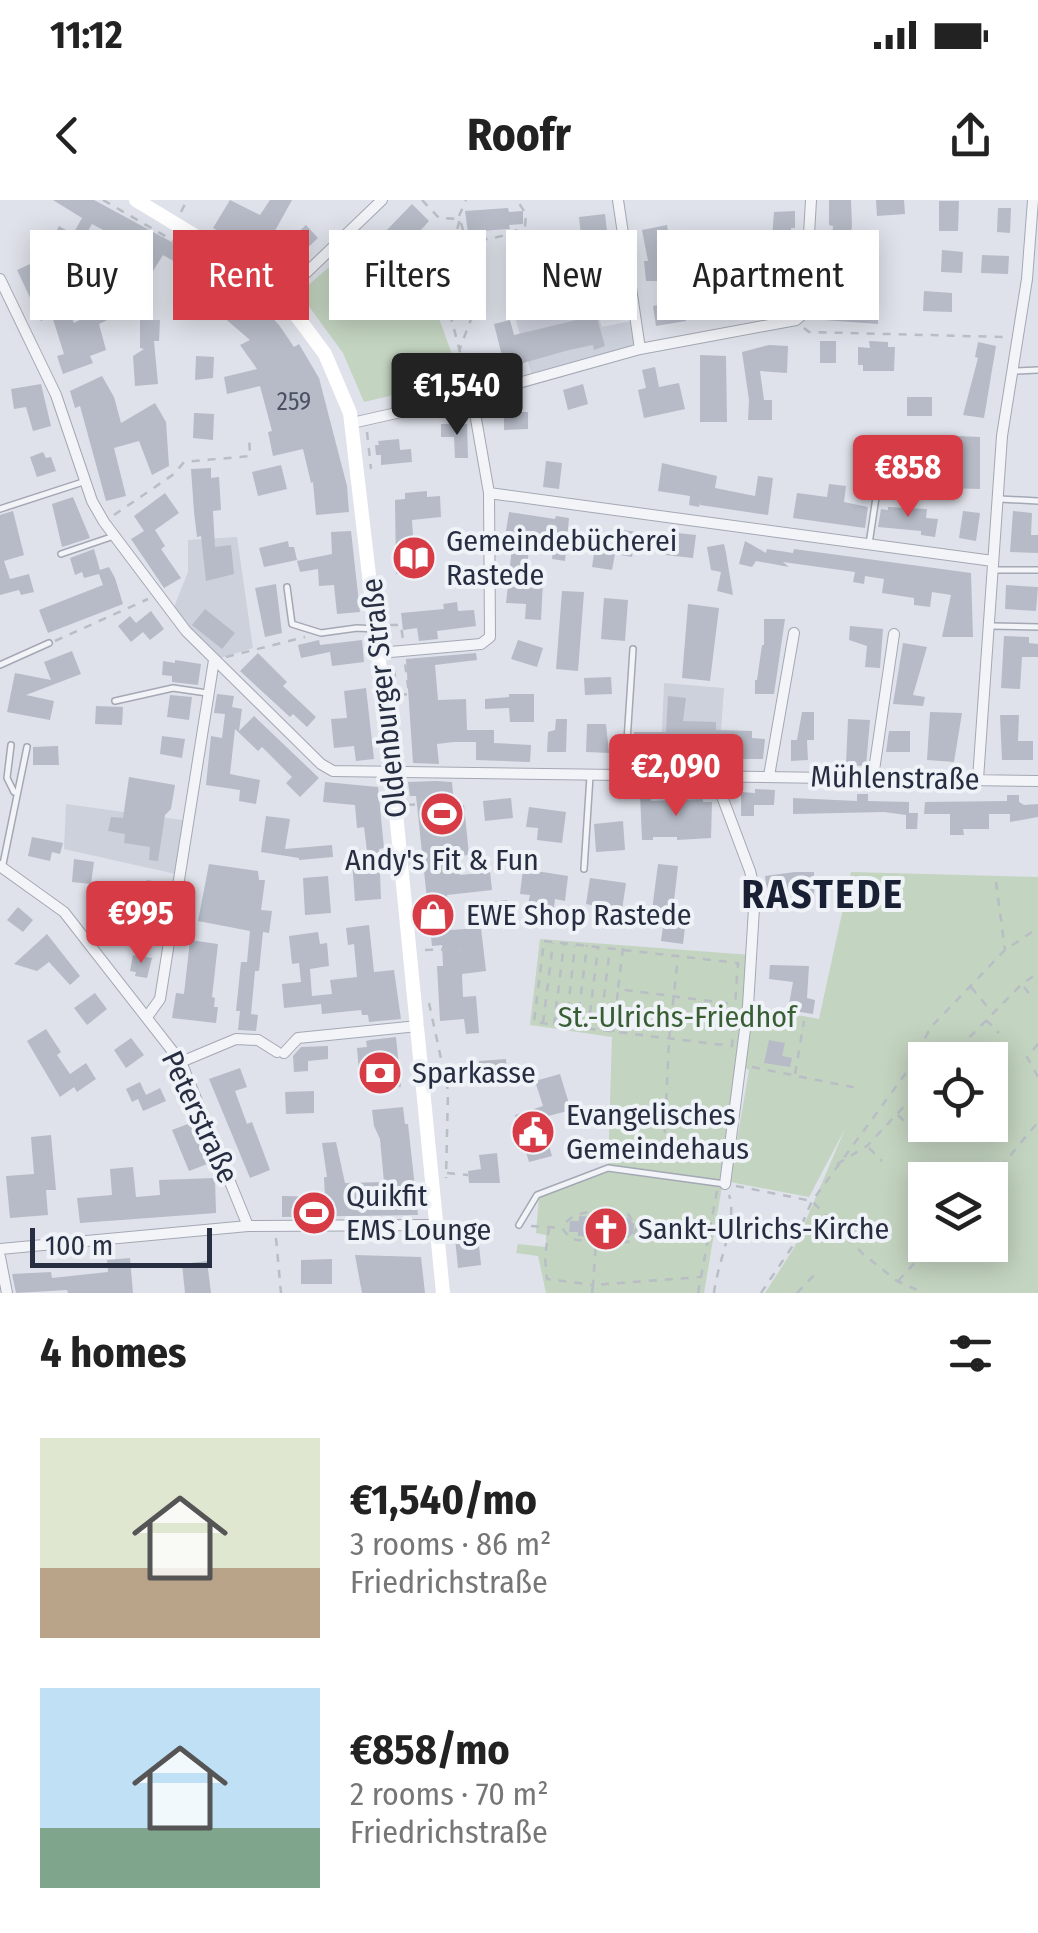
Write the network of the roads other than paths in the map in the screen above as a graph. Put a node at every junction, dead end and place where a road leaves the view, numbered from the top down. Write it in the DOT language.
graph roads {
  1 [pos="136,200"];
  2 [pos="382,200"];
  3 [pos="618,200"];
  4 [pos="811,200"];
  5 [pos="1033,200"];
  6 [pos="185,230"];
  7 [pos="309,270"];
  8 [pos="0,279"];
  9 [pos="13,306"];
  10 [pos="0,314"];
  11 [pos="300,320"];
  12 [pos="640,348"];
  13 [pos="1038,370"];
  14 [pos="1012,371"];
  15 [pos="472,396"];
  16 [pos="352,423"];
  17 [pos="881,464"];
  18 [pos="86,482"];
  19 [pos="490,494"];
  20 [pos="997,499"];
  21 [pos="1038,501"];
  22 [pos="0,510"];
  23 [pos="114,536"];
  24 [pos="868,544"];
  25 [pos="61,554"];
  26 [pos="992,566"];
  27 [pos="1038,570"];
  28 [pos="286,587"];
  29 [pos="988,626"];
  30 [pos="1038,627"];
  31 [pos="377,628"];
  32 [pos="794,634"];
  33 [pos="894,634"];
  34 [pos="49,643"];
  35 [pos="632,649"];
  36 [pos="380,653"];
  37 [pos="214,660"];
  38 [pos="0,665"];
  39 [pos="207,693"];
  40 [pos="114,701"];
  41 [pos="12,745"];
  42 [pos="27,747"];
  43 [pos="392,772"];
  44 [pos="714,775"];
  45 [pos="590,776"];
  46 [pos="625,776"];
  47 [pos="769,776"];
  48 [pos="873,777"];
  49 [pos="978,779"];
  50 [pos="1038,781"];
  51 [pos="15,794"];
  52 [pos="1,866"];
  53 [pos="584,869"];
  54 [pos="147,1017"];
  55 [pos="418,1026"];
  56 [pos="180,1062"];
  57 [pos="722,1186"];
  58 [pos="436,1225"];
  59 [pos="519,1225"];
  60 [pos="248,1226"];
  61 [pos="0,1249"];
  62 [pos="0,1257"];
  63 [pos="8,1293"];
  64 [pos="443,1293"];
  1 -- 6 [label="street, Oldenburger Straße"];
  2 -- 7 [label="street"];
  3 -- 12 [label="street"];
  4 -- 12 [label="street"];
  5 -- 14 [label="street"];
  8 -- 9 [label="street, Mühlenstraße"];
  9 -- 10 [label="street"];
  9 -- 18 [label="street, Mühlenstraße"];
  11 -- 16 [label="street, Oldenburger Straße"];
  12 -- 15 [label="street"];
  13 -- 14 [label="lane"];
  14 -- 20 [label="street"];
  15 -- 16 [label="street"];
  15 -- 19 [label="street"];
  16 -- 31 [label="street, Oldenburger Straße"];
  17 -- 24 [label="lane"];
  18 -- 22 [label="lane"];
  18 -- 23 [label="street, Mühlenstraße"];
  19 -- 24 [label="street"];
  19 -- 36 [label="street"];
  20 -- 21 [label="lane"];
  20 -- 26 [label="street"];
  23 -- 25 [label="lane"];
  23 -- 37 [label="street, Mühlenstraße"];
  24 -- 26 [label="street"];
  26 -- 27 [label="lane"];
  26 -- 29 [label="street"];
  28 -- 31 [label="lane"];
  29 -- 30 [label="lane"];
  29 -- 49 [label="street"];
  31 -- 36 [label="street, Oldenburger Straße"];
  32 -- 47 [label="street"];
  33 -- 48 [label="street"];
  34 -- 38 [label="lane"];
  35 -- 46 [label="lane"];
  36 -- 43 [label="street, Oldenburger Straße"];
  37 -- 39 [label="street, Peterstraße"];
  37 -- 43 [label="street, Mühlenstraße"];
  39 -- 40 [label="lane"];
  39 -- 54 [label="street, Peterstraße"];
  41 -- 51 [label="lane"];
  42 -- 51 [label="lane"];
  43 -- 45 [label="street, Mühlenstraße"];
  43 -- 55 [label="street, Oldenburger Straße"];
  44 -- 46 [label="street, Mühlenstraße"];
  44 -- 47 [label="street, Mühlenstraße"];
  44 -- 57 [label="street"];
  45 -- 46 [label="street, Mühlenstraße"];
  45 -- 53 [label="lane"];
  47 -- 48 [label="street, Mühlenstraße"];
  48 -- 49 [label="street, Mühlenstraße"];
  49 -- 50 [label="street, Mühlenstraße"];
  51 -- 52 [label="lane"];
  52 -- 54 [label="street"];
  54 -- 56 [label="street, Peterstraße"];
  55 -- 56 [label="street"];
  55 -- 58 [label="street, Oldenburger Straße"];
  56 -- 60 [label="street, Peterstraße"];
  57 -- 59 [label="lane"];
  58 -- 60 [label="street"];
  58 -- 64 [label="street, Oldenburger Straße"];
  60 -- 61 [label="street"];
  62 -- 63 [label="street"];
}
